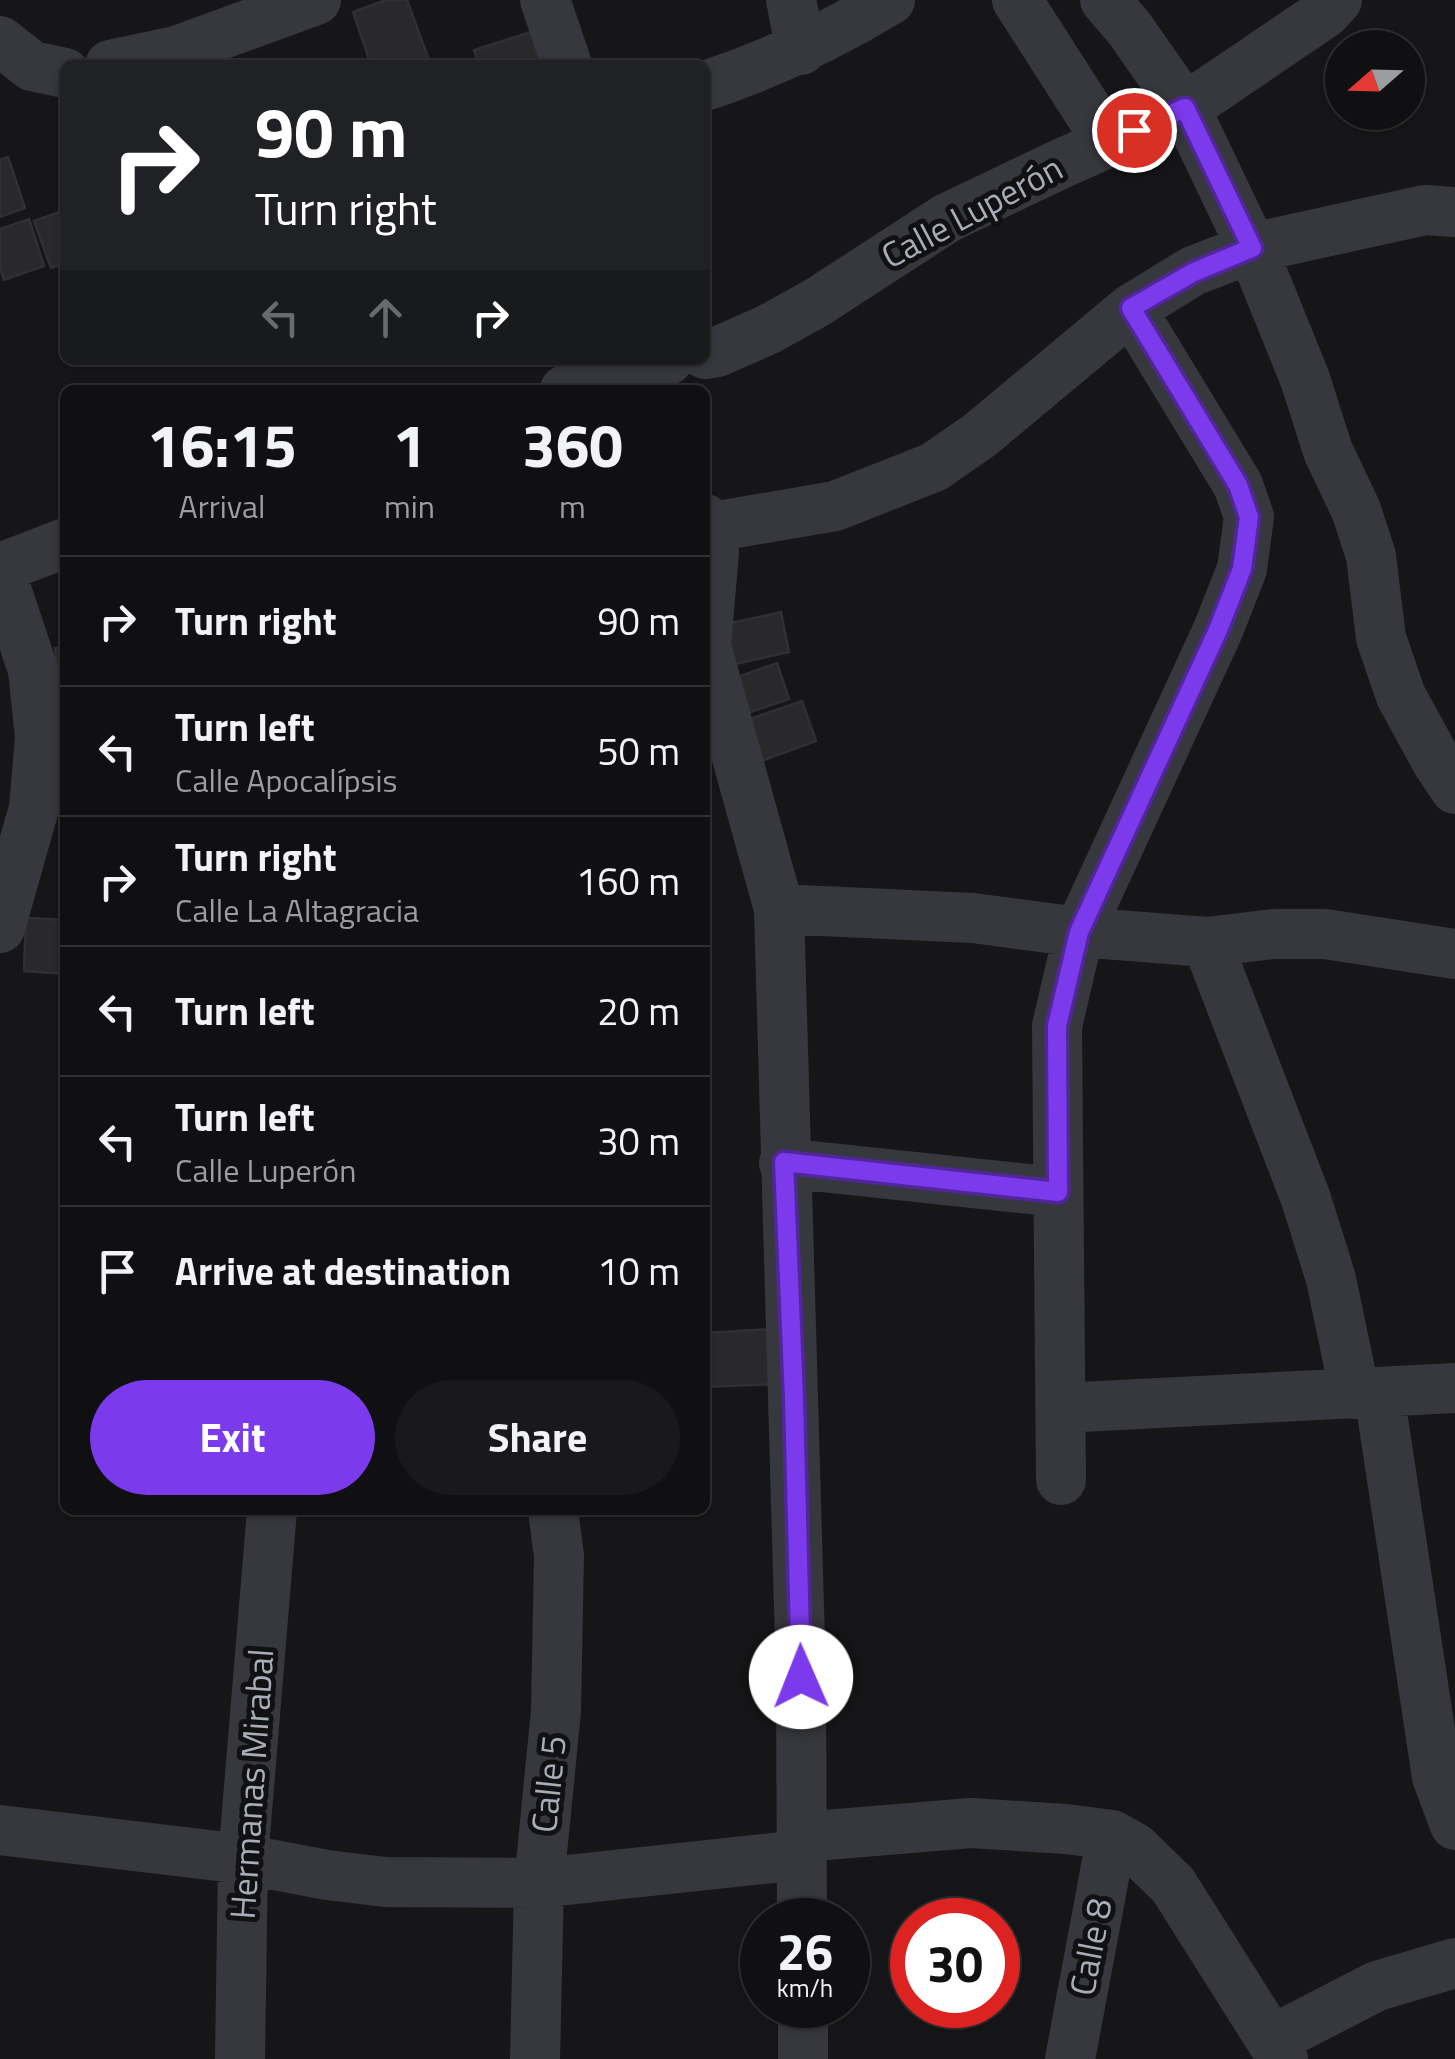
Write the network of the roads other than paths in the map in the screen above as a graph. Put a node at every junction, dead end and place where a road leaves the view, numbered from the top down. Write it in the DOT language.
graph roads {
  1 [pos="316,0"];
  2 [pos="545,0"];
  3 [pos="791,0"];
  4 [pos="890,0"];
  5 [pos="1017,0"];
  6 [pos="1105,0"];
  7 [pos="1337,0"];
  8 [pos="802,50"];
  9 [pos="134,60"];
  10 [pos="565,60"];
  11 [pos="710,84"];
  12 [pos="1185,108"];
  13 [pos="1108,142"];
  14 [pos="1455,212"];
  15 [pos="1252,248"];
  16 [pos="1131,308"];
  17 [pos="710,353"];
  18 [pos="647,365"];
  19 [pos="581,385"];
  20 [pos="710,523"];
  21 [pos="710,538"];
  22 [pos="60,545"];
  23 [pos="0,569"];
  24 [pos="710,599"];
  25 [pos="710,660"];
  26 [pos="1455,789"];
  27 [pos="10,864"];
  28 [pos="779,909"];
  29 [pos="0,928"];
  30 [pos="1079,932"];
  31 [pos="1206,942"];
  32 [pos="1455,954"];
  33 [pos="784,1162"];
  34 [pos="1058,1192"];
  35 [pos="1455,1388"];
  36 [pos="1367,1393"];
  37 [pos="1060,1408"];
  38 [pos="1061,1480"];
  39 [pos="272,1515"];
  40 [pos="555,1515"];
  41 [pos="1455,1826"];
  42 [pos="0,1830"];
  43 [pos="1112,1834"];
  44 [pos="802,1846"];
  45 [pos="243,1859"];
  46 [pos="539,1883"];
  47 [pos="802,1898"];
  48 [pos="1455,1963"];
  49 [pos="803,2028"];
  50 [pos="1278,2050"];
  51 [pos="240,2059"];
  52 [pos="535,2059"];
  53 [pos="803,2059"];
  54 [pos="1070,2059"];
  1 -- 9 [label="street"];
  2 -- 10 [label="street"];
  3 -- 8 [label="street"];
  4 -- 8 [label="street"];
  5 -- 13 [label="street"];
  6 -- 12 [label="street"];
  7 -- 12 [label="street, Calle Luperón"];
  8 -- 11 [label="street"];
  12 -- 13 [label="street, Calle Luperón"];
  12 -- 15 [label="street"];
  13 -- 17 [label="street, Calle Luperón"];
  14 -- 15 [label="street"];
  15 -- 16 [label="street"];
  15 -- 26 [label="street"];
  16 -- 20 [label="street"];
  16 -- 30 [label="street"];
  18 -- 19 [label="street"];
  21 -- 24 [label="street"];
  22 -- 23 [label="street"];
  23 -- 27 [label="street"];
  25 -- 28 [label="street"];
  27 -- 29 [label="street"];
  28 -- 30 [label="street"];
  28 -- 33 [label="street"];
  30 -- 31 [label="street"];
  30 -- 34 [label="street"];
  31 -- 32 [label="street"];
  31 -- 36 [label="street"];
  33 -- 34 [label="street"];
  33 -- 44 [label="street"];
  34 -- 37 [label="street"];
  35 -- 36 [label="street"];
  36 -- 37 [label="street"];
  36 -- 41 [label="street"];
  37 -- 38 [label="street"];
  39 -- 45 [label="street, Hermanas Mirabal"];
  40 -- 46 [label="street, Calle 5"];
  42 -- 45 [label="street"];
  43 -- 44 [label="street"];
  43 -- 50 [label="street"];
  43 -- 54 [label="street, Calle 8"];
  44 -- 46 [label="street"];
  44 -- 47 [label="street"];
  45 -- 46 [label="street"];
  45 -- 51 [label="street, Hermanas Mirabal"];
  46 -- 52 [label="street, Calle 5"];
  48 -- 50 [label="street"];
  49 -- 53 [label="street"];
}
